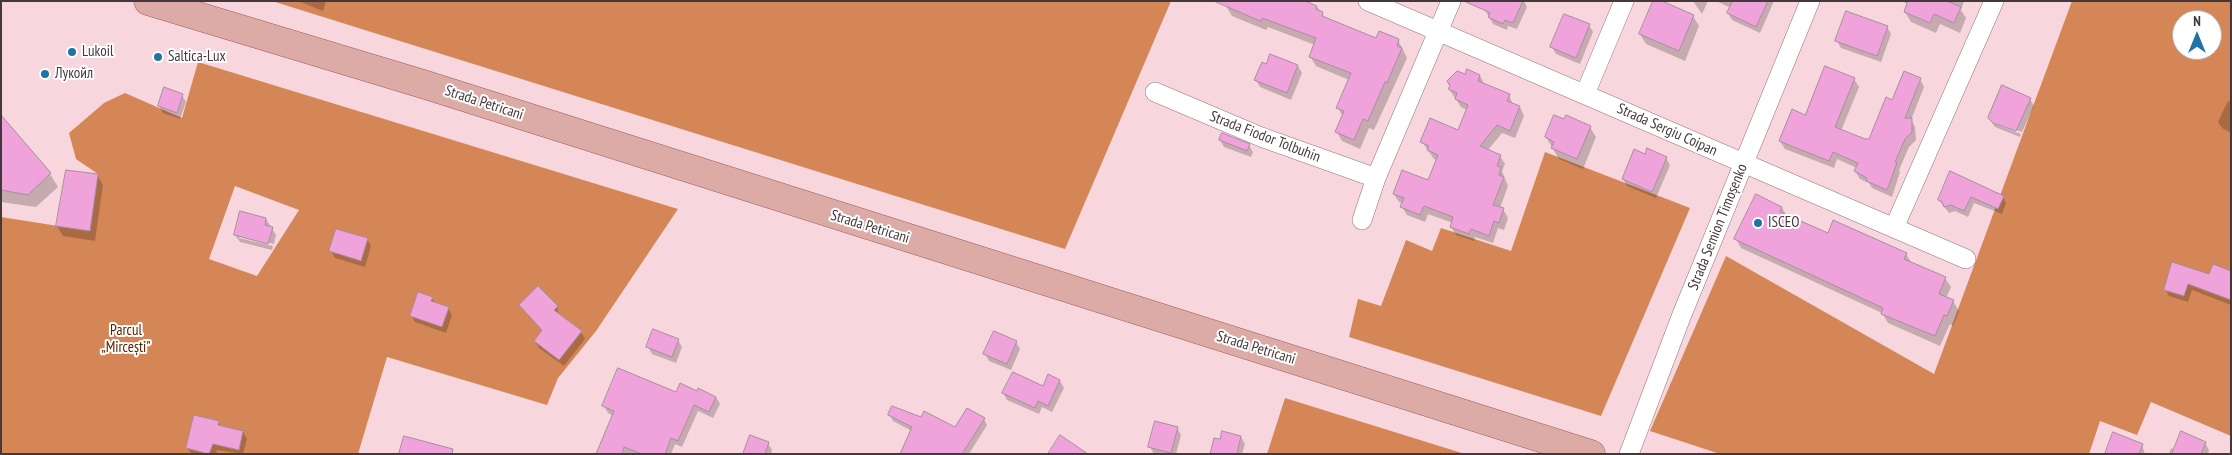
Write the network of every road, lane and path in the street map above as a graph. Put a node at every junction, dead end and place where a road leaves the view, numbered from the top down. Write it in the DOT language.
graph roads {
  1 [pos="148,1"];
  2 [pos="1368,1"];
  3 [pos="1451,1"];
  4 [pos="1624,1"];
  5 [pos="1810,1"];
  6 [pos="1994,1"];
  7 [pos="1438,30"];
  8 [pos="1155,92"];
  9 [pos="1585,94"];
  10 [pos="1744,164"];
  11 [pos="1376,178"];
  12 [pos="1362,220"];
  13 [pos="1894,228"];
  14 [pos="1966,259"];
  15 [pos="1591,454"];
  16 [pos="1629,454"];
  1 -- 15 [label="main road, Strada Petricani"];
  2 -- 7 [label="street, Strada Sergiu Coipan"];
  3 -- 7 [label="street"];
  4 -- 9 [label="street"];
  5 -- 10 [label="street, Strada Semion Timoșenko"];
  6 -- 13 [label="street"];
  7 -- 9 [label="street, Strada Sergiu Coipan"];
  7 -- 11 [label="street"];
  8 -- 11 [label="street, Strada Fiodor Tolbuhin"];
  9 -- 10 [label="street, Strada Sergiu Coipan"];
  10 -- 13 [label="street, Strada Sergiu Coipan"];
  10 -- 16 [label="street, Strada Semion Timoșenko"];
  11 -- 12 [label="street"];
  13 -- 14 [label="street, Strada Sergiu Coipan"];
}
